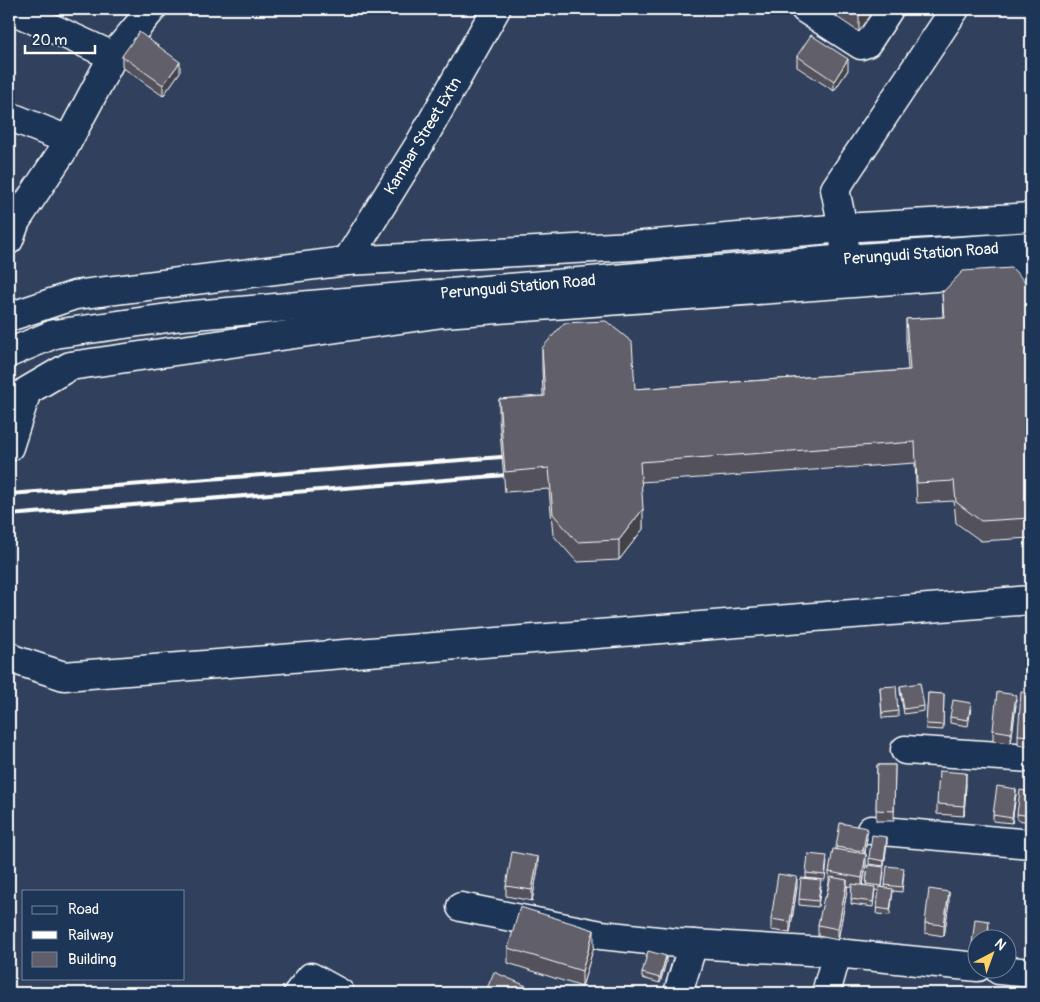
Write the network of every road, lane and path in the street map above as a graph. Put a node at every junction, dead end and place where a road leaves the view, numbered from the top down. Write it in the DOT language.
graph roads {
  1 [pos="10,9"];
  2 [pos="152,9"];
  3 [pos="496,9"];
  4 [pos="805,9"];
  5 [pos="889,9"];
  6 [pos="955,9"];
  7 [pos="113,56"];
  8 [pos="9,116"];
  9 [pos="68,140"];
  10 [pos="1031,217"];
  11 [pos="11,227"];
  12 [pos="843,228"];
  13 [pos="1031,246"];
  14 [pos="846,259"];
  15 [pos="347,261"];
  16 [pos="975,262"];
  17 [pos="1031,270"];
  18 [pos="9,317"];
  19 [pos="54,334"];
  20 [pos="9,353"];
  21 [pos="70,366"];
  22 [pos="9,447"];
  23 [pos="1031,600"];
  24 [pos="9,656"];
  25 [pos="905,750"];
  26 [pos="1031,758"];
  27 [pos="872,830"];
  28 [pos="1031,844"];
  29 [pos="461,907"];
  30 [pos="693,944"];
  31 [pos="837,954"];
  32 [pos="968,966"];
  33 [pos="1018,972"];
  34 [pos="1031,973"];
  35 [pos="298,993"];
  36 [pos="340,993"];
  37 [pos="678,993"];
  38 [pos="826,993"];
  1 -- 7 [label="street"];
  2 -- 7 [label="street"];
  3 -- 15 [label="street, Kambar Street Extn"];
  4 -- 5 [label="street"];
  6 -- 12 [label="street"];
  7 -- 9 [label="street"];
  8 -- 9 [label="street"];
  9 -- 11 [label="street"];
  10 -- 12 [label="street, Perungudi Station Road"];
  12 -- 14 [label="street"];
  12 -- 15 [label="street, Perungudi Station Road"];
  13 -- 16 [label="street, Perungudi Station Road"];
  14 -- 16 [label="street, Perungudi Station Road"];
  14 -- 19 [label="street, Perungudi Station Road"];
  15 -- 18 [label="street, Perungudi Station Road"];
  16 -- 17 [label="street"];
  16 -- 21 [label="street"];
  19 -- 20 [label="street, Perungudi Station Road"];
  19 -- 21 [label="street"];
  21 -- 22 [label="street"];
  23 -- 24 [label="street"];
  25 -- 26 [label="street"];
  27 -- 28 [label="street"];
  29 -- 30 [label="street"];
  30 -- 31 [label="street"];
  30 -- 37 [label="street"];
  31 -- 32 [label="street"];
  31 -- 38 [label="street"];
  33 -- 34 [label="street"];
  35 -- 36 [label="street"];
}
